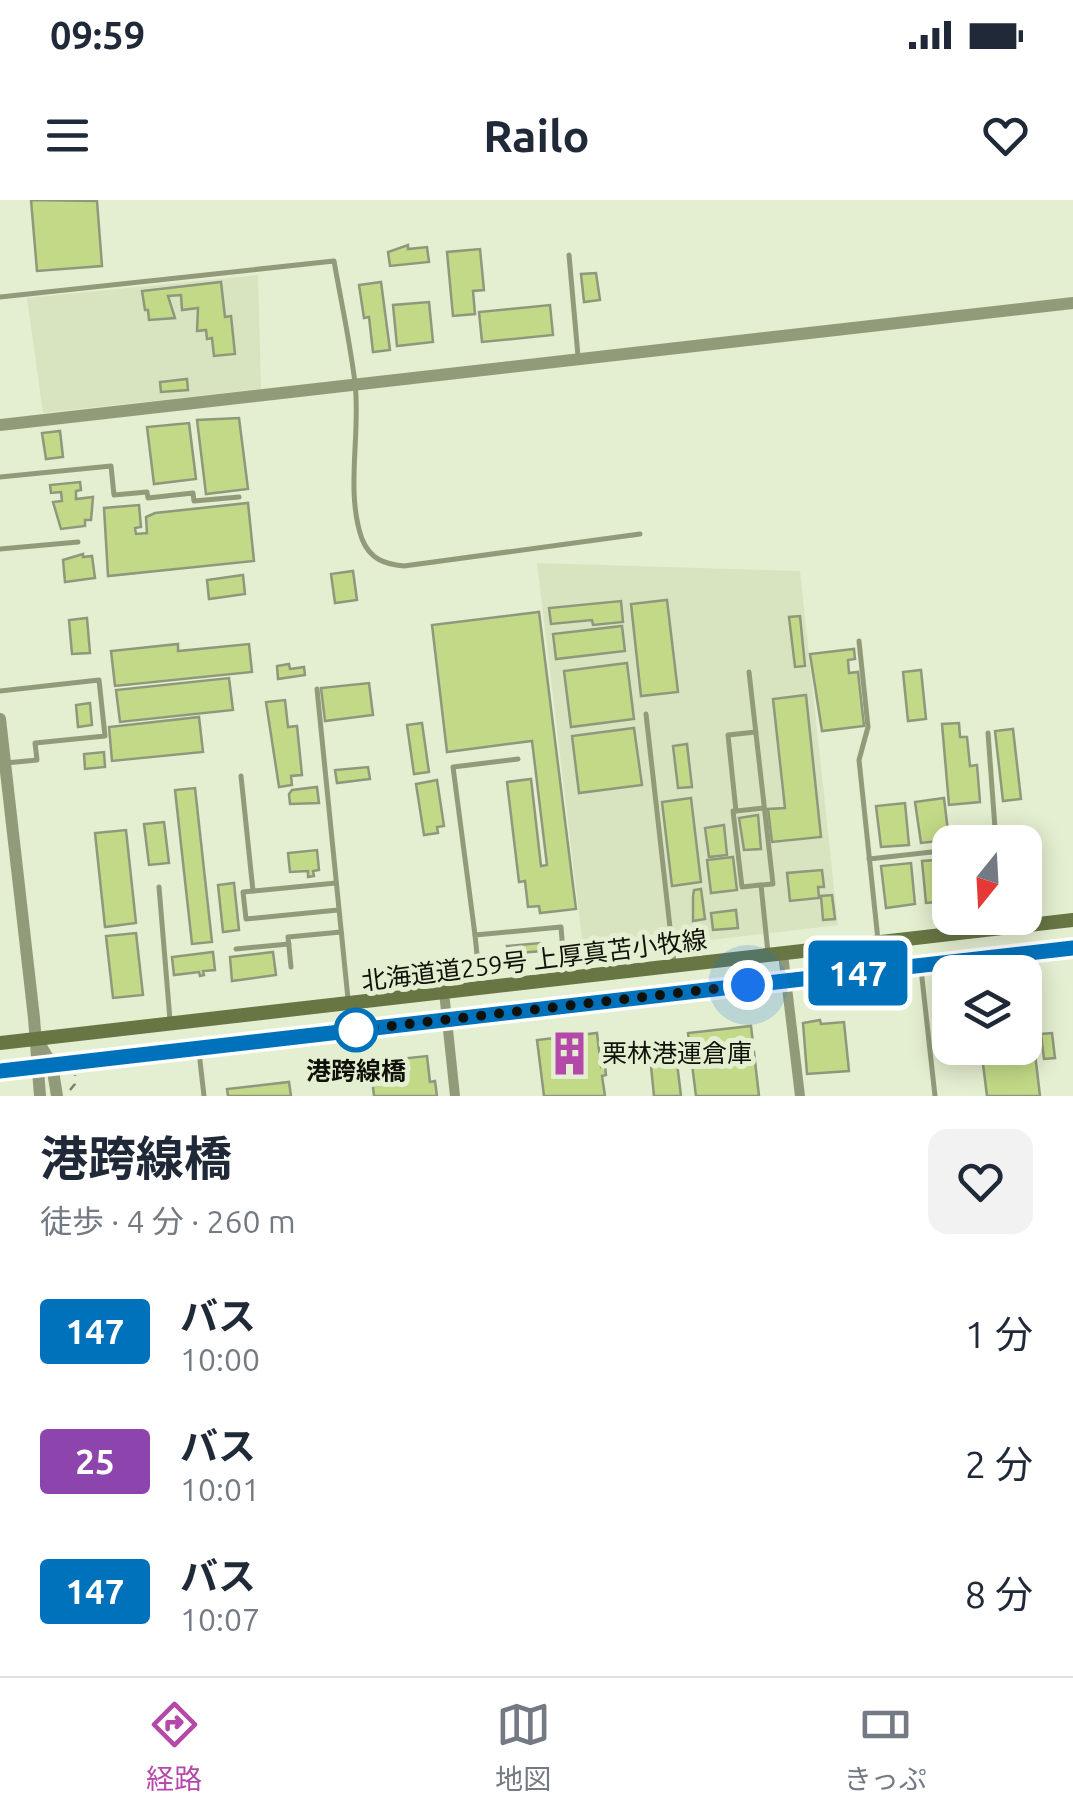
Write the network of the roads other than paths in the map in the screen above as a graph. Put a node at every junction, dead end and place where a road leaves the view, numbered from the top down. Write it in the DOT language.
graph roads {
  1 [pos="569,255"];
  2 [pos="0,297"];
  3 [pos="1073,303"];
  4 [pos="578,359"];
  5 [pos="356,386"];
  6 [pos="0,426"];
  7 [pos="0,477"];
  8 [pos="240,497"];
  9 [pos="640,534"];
  10 [pos="78,542"];
  11 [pos="0,549"];
  12 [pos="859,642"];
  13 [pos="749,672"];
  14 [pos="317,689"];
  15 [pos="0,690"];
  16 [pos="646,714"];
  17 [pos="0,719"];
  18 [pos="756,732"];
  19 [pos="988,733"];
  20 [pos="3,755"];
  21 [pos="518,759"];
  22 [pos="241,776"];
  23 [pos="764,808"];
  24 [pos="736,811"];
  25 [pos="5,815"];
  26 [pos="995,825"];
  27 [pos="932,853"];
  28 [pos="869,859"];
  29 [pos="336,883"];
  30 [pos="761,885"];
  31 [pos="159,887"];
  32 [pos="253,891"];
  33 [pos="338,910"];
  34 [pos="1073,920"];
  35 [pos="1042,921"];
  36 [pos="340,932"];
  37 [pos="932,934"];
  38 [pos="475,935"];
  39 [pos="878,943"];
  40 [pos="288,944"];
  41 [pos="1073,948"];
  42 [pos="236,949"];
  43 [pos="776,955"];
  44 [pos="674,966"];
  45 [pos="921,966"];
  46 [pos="291,967"];
  47 [pos="566,978"];
  48 [pos="786,980"];
  49 [pos="480,988"];
  50 [pos="444,992"];
  51 [pos="348,1003"];
  52 [pos="447,1019"];
  53 [pos="170,1024"];
  54 [pos="37,1039"];
  55 [pos="0,1044"];
  56 [pos="198,1050"];
  57 [pos="44,1066"];
  58 [pos="0,1071"];
  59 [pos="40,1096"];
  60 [pos="57,1096"];
  61 [pos="204,1096"];
  62 [pos="455,1096"];
  63 [pos="800,1096"];
  64 [pos="935,1096"];
  1 -- 4 [label="lane"];
  2 -- 5 [label="lane"];
  3 -- 4 [label="street"];
  4 -- 5 [label="street"];
  5 -- 6 [label="street"];
  5 -- 9 [label="lane"];
  7 -- 8 [label="lane"];
  10 -- 11 [label="lane"];
  12 -- 28 [label="lane"];
  13 -- 18 [label="lane"];
  14 -- 29 [label="lane"];
  15 -- 20 [label="lane"];
  16 -- 44 [label="lane"];
  17 -- 20 [label="street"];
  18 -- 23 [label="lane"];
  18 -- 24 [label="lane"];
  19 -- 26 [label="lane"];
  20 -- 25 [label="street"];
  21 -- 38 [label="lane"];
  22 -- 32 [label="lane"];
  23 -- 24 [label="lane"];
  23 -- 30 [label="lane"];
  24 -- 30 [label="lane"];
  25 -- 54 [label="street"];
  27 -- 28 [label="lane"];
  28 -- 39 [label="lane"];
  29 -- 32 [label="lane"];
  29 -- 33 [label="lane"];
  30 -- 43 [label="lane"];
  31 -- 53 [label="lane"];
  32 -- 33 [label="lane"];
  33 -- 36 [label="lane"];
  34 -- 35 [label="main road, 北海道道259号 上厚真苫小牧線"];
  36 -- 40 [label="lane"];
  36 -- 51 [label="lane"];
  37 -- 39 [label="main road, 北海道道259号 上厚真苫小牧線"];
  38 -- 47 [label="lane"];
  38 -- 49 [label="lane"];
  39 -- 43 [label="main road, 北海道道259号 上厚真苫小牧線"];
  40 -- 42 [label="lane"];
  40 -- 46 [label="lane"];
  41 -- 45 [label="main road, 北海道道259号 上厚真苫小牧線"];
  43 -- 44 [label="main road, 北海道道259号 上厚真苫小牧線"];
  43 -- 48 [label="street"];
  44 -- 47 [label="main road, 北海道道259号 上厚真苫小牧線"];
  45 -- 48 [label="main road, 北海道道259号 上厚真苫小牧線"];
  45 -- 64 [label="lane"];
  47 -- 49 [label="main road, 北海道道259号 上厚真苫小牧線"];
  48 -- 52 [label="main road, 北海道道259号 上厚真苫小牧線"];
  48 -- 63 [label="street"];
  49 -- 50 [label="main road, 北海道道259号 上厚真苫小牧線"];
  50 -- 51 [label="main road, 北海道道259号 上厚真苫小牧線"];
  50 -- 52 [label="street"];
  51 -- 53 [label="main road, 北海道道259号 上厚真苫小牧線"];
  52 -- 56 [label="main road, 北海道道259号 上厚真苫小牧線"];
  52 -- 62 [label="street"];
  53 -- 54 [label="main road, 北海道道259号 上厚真苫小牧線"];
  54 -- 55 [label="main road, 北海道道259号 上厚真苫小牧線"];
  54 -- 57 [label="street"];
  56 -- 57 [label="main road, 北海道道259号 上厚真苫小牧線"];
  56 -- 61 [label="lane"];
  57 -- 58 [label="main road, 北海道道259号 上厚真苫小牧線"];
  57 -- 59 [label="street"];
  57 -- 60 [label="street"];
}
